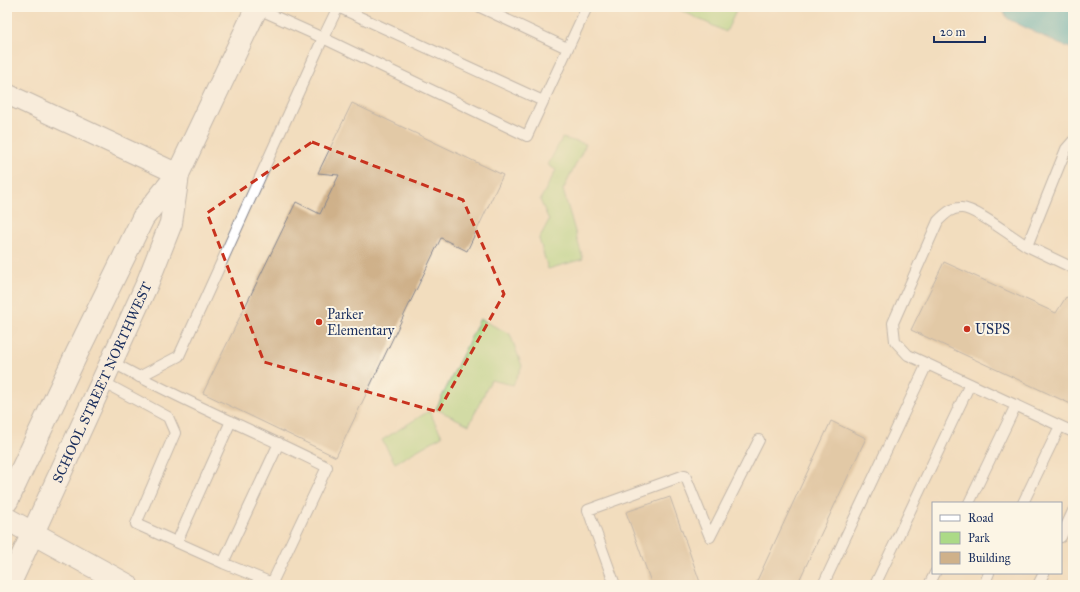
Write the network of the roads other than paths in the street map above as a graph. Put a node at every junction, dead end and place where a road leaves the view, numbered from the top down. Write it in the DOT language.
graph roads {
  1 [pos="338,7"];
  2 [pos="480,7"];
  3 [pos="587,7"];
  4 [pos="256,8"];
  5 [pos="323,38"];
  6 [pos="567,48"];
  7 [pos="7,94"];
  8 [pos="543,101"];
  9 [pos="1073,141"];
  10 [pos="178,174"];
  11 [pos="1026,246"];
  12 [pos="1073,268"];
  13 [pos="112,362"];
  14 [pos="927,364"];
  15 [pos="139,377"];
  16 [pos="102,382"];
  17 [pos="970,384"];
  18 [pos="1016,405"];
  19 [pos="231,421"];
  20 [pos="1060,426"];
  21 [pos="1073,432"];
  22 [pos="758,440"];
  23 [pos="279,443"];
  24 [pos="7,501"];
  25 [pos="969,502"];
  26 [pos="1023,502"];
  27 [pos="1073,512"];
  28 [pos="7,519"];
  29 [pos="32,533"];
  30 [pos="1062,535"];
  31 [pos="176,542"];
  32 [pos="224,563"];
  33 [pos="935,574"];
  34 [pos="989,574"];
  35 [pos="1044,574"];
  36 [pos="9,585"];
  37 [pos="126,585"];
  38 [pos="615,585"];
  39 [pos="823,585"];
  40 [pos="875,585"];
  41 [pos="930,585"];
  42 [pos="984,585"];
  43 [pos="1038,585"];
  1 -- 5 [label="lane"];
  1 -- 8 [label="lane"];
  2 -- 6 [label="lane"];
  3 -- 6 [label="lane"];
  4 -- 5 [label="lane"];
  4 -- 10 [label="street, SCHOOL STREET NORTHWEST"];
  5 -- 8 [label="lane"];
  5 -- 15 [label="lane"];
  6 -- 8 [label="lane"];
  7 -- 10 [label="street"];
  9 -- 11 [label="lane"];
  10 -- 13 [label="street, SCHOOL STREET NORTHWEST"];
  10 -- 24 [label="street, SCHOOL STREET NORTHWEST"];
  11 -- 12 [label="lane"];
  11 -- 14 [label="lane"];
  13 -- 15 [label="lane"];
  13 -- 16 [label="street, SCHOOL STREET NORTHWEST"];
  14 -- 17 [label="lane"];
  14 -- 39 [label="lane"];
  15 -- 19 [label="lane"];
  16 -- 29 [label="street, SCHOOL STREET NORTHWEST"];
  16 -- 31 [label="lane"];
  17 -- 18 [label="lane"];
  17 -- 40 [label="lane"];
  18 -- 20 [label="lane"];
  18 -- 25 [label="lane"];
  19 -- 23 [label="lane"];
  19 -- 31 [label="lane"];
  20 -- 21 [label="lane"];
  20 -- 26 [label="lane"];
  22 -- 38 [label="lane"];
  23 -- 32 [label="lane"];
  23 -- 32 [label="lane"];
  27 -- 30 [label="lane"];
  28 -- 29 [label="street"];
  29 -- 36 [label="street, SCHOOL STREET NORTHWEST"];
  29 -- 37 [label="street"];
  31 -- 32 [label="lane"];
  33 -- 41 [label="lane"];
  34 -- 42 [label="lane"];
  35 -- 43 [label="lane"];
}
